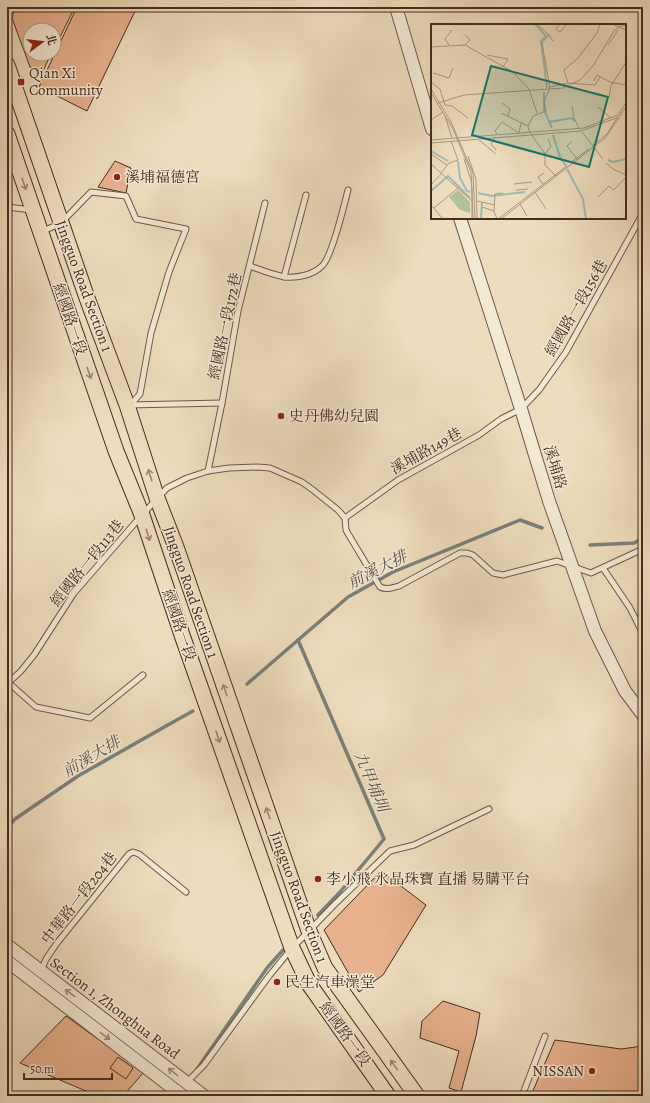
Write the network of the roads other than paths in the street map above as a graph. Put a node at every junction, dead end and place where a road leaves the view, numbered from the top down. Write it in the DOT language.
graph roads {
  1 [pos="396,7"];
  2 [pos="7,66"];
  3 [pos="431,126"];
  4 [pos="7,134"];
  5 [pos="348,190"];
  6 [pos="306,195"];
  7 [pos="266,202"];
  8 [pos="7,207"];
  9 [pos="33,211"];
  10 [pos="643,213"];
  11 [pos="460,219"];
  12 [pos="62,223"];
  13 [pos="40,232"];
  14 [pos="250,266"];
  15 [pos="284,276"];
  16 [pos="222,403"];
  17 [pos="127,405"];
  18 [pos="521,409"];
  19 [pos="208,471"];
  20 [pos="157,498"];
  21 [pos="142,515"];
  22 [pos="345,518"];
  23 [pos="643,549"];
  24 [pos="572,568"];
  25 [pos="603,568"];
  26 [pos="643,634"];
  27 [pos="143,675"];
  28 [pos="8,683"];
  29 [pos="643,715"];
  30 [pos="489,809"];
  31 [pos="186,892"];
  32 [pos="309,932"];
  33 [pos="7,945"];
  34 [pos="292,948"];
  35 [pos="7,961"];
  36 [pos="41,971"];
  37 [pos="33,981"];
  38 [pos="545,1036"];
  39 [pos="186,1083"];
  40 [pos="183,1096"];
  41 [pos="204,1096"];
  42 [pos="388,1096"];
  43 [pos="417,1096"];
  44 [pos="522,1096"];
  1 -- 3 [label="street"];
  2 -- 12 [label="main road, Jingguo Road Section 1"];
  4 -- 9 [label="main road, 經國路一段, one-way"];
  5 -- 15 [label="lane, 經國路一段172巷"];
  6 -- 15 [label="lane"];
  7 -- 14 [label="lane"];
  8 -- 9 [label="lane"];
  9 -- 13 [label="main road, 經國路一段"];
  10 -- 18 [label="lane, 經國路一段156巷"];
  11 -- 18 [label="street, 溪埔路"];
  12 -- 13 [label="lane"];
  12 -- 17 [label="main road, Jingguo Road Section 1"];
  12 -- 17 [label="lane"];
  13 -- 21 [label="main road, 經國路一段, one-way"];
  14 -- 15 [label="lane, 經國路一段172巷"];
  14 -- 16 [label="lane, 經國路一段172巷"];
  16 -- 17 [label="lane, 經國路一段172巷"];
  16 -- 19 [label="lane, 經國路一段172巷"];
  20 -- 17 [label="main road, Jingguo Road Section 1, one-way"];
  18 -- 22 [label="lane, 溪埔路149巷"];
  18 -- 24 [label="street, 溪埔路"];
  19 -- 20 [label="lane"];
  19 -- 22 [label="lane"];
  20 -- 21 [label="lane, 經國路一段113巷"];
  32 -- 20 [label="main road, Jingguo Road Section 1, one-way"];
  21 -- 28 [label="lane, 經國路一段113巷"];
  21 -- 34 [label="main road, 經國路一段, one-way"];
  22 -- 24 [label="lane"];
  23 -- 25 [label="lane"];
  24 -- 25 [label="lane"];
  24 -- 29 [label="street, 溪埔路"];
  25 -- 26 [label="lane"];
  27 -- 28 [label="lane"];
  30 -- 32 [label="lane"];
  31 -- 36 [label="lane, 中華路一段204巷"];
  32 -- 34 [label="lane"];
  43 -- 32 [label="main road, Jingguo Road Section 1, one-way"];
  33 -- 36 [label="street, Section 1, Zhonghua Road"];
  34 -- 39 [label="lane"];
  34 -- 42 [label="main road, 經國路一段"];
  35 -- 37 [label="street, Section 1, Zhonghua Road"];
  36 -- 37 [label="lane, 中華路一段204巷"];
  39 -- 36 [label="street, Section 1, Zhonghua Road, one-way"];
  37 -- 40 [label="street, Section 1, Zhonghua Road, one-way"];
  38 -- 44 [label="lane"];
  39 -- 41 [label="street, Section 1, Zhonghua Road"];
}
